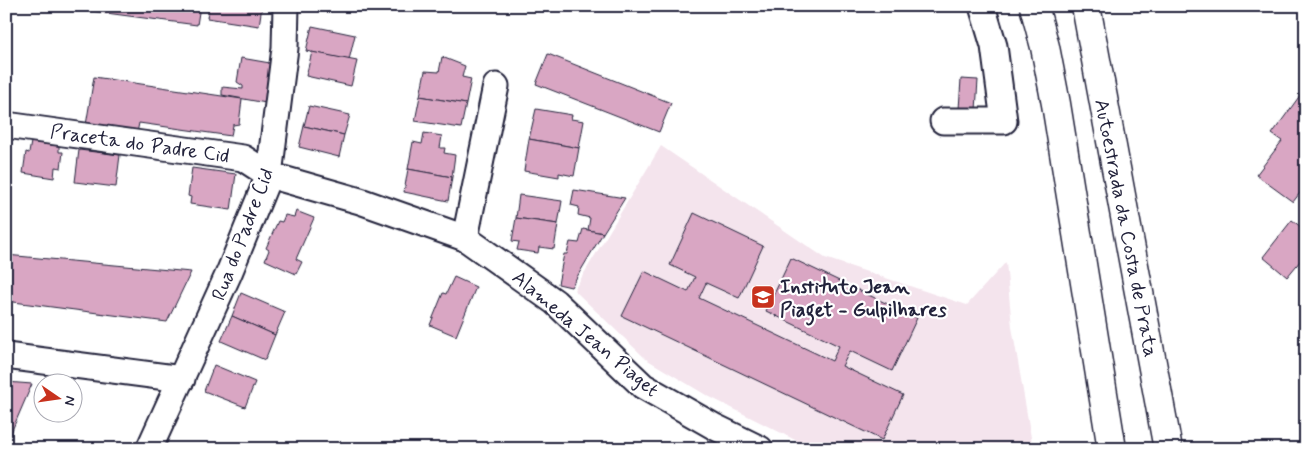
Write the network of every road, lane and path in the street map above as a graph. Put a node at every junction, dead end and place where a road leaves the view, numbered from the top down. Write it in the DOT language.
graph roads {
  1 [pos="286,6"];
  2 [pos="982,6"];
  3 [pos="1034,6"];
  4 [pos="1086,6"];
  5 [pos="496,86"];
  6 [pos="943,121"];
  7 [pos="6,124"];
  8 [pos="269,175"];
  9 [pos="465,238"];
  10 [pos="6,356"];
  11 [pos="182,379"];
  12 [pos="149,449"];
  13 [pos="760,449"];
  14 [pos="1112,449"];
  15 [pos="1168,449"];
  1 -- 8 [label="street, Rua do Padre Cid"];
  2 -- 6 [label="street"];
  3 -- 14 [label="highway"];
  4 -- 15 [label="highway, Autoestrada da Costa de Prata"];
  5 -- 9 [label="street"];
  7 -- 8 [label="street, Praceta do Padre Cid"];
  8 -- 9 [label="street, Alameda Jean Piaget"];
  8 -- 11 [label="street, Rua do Padre Cid"];
  9 -- 13 [label="street, Alameda Jean Piaget"];
  10 -- 11 [label="street"];
  11 -- 12 [label="street, Rua do Padre Cid"];
}
